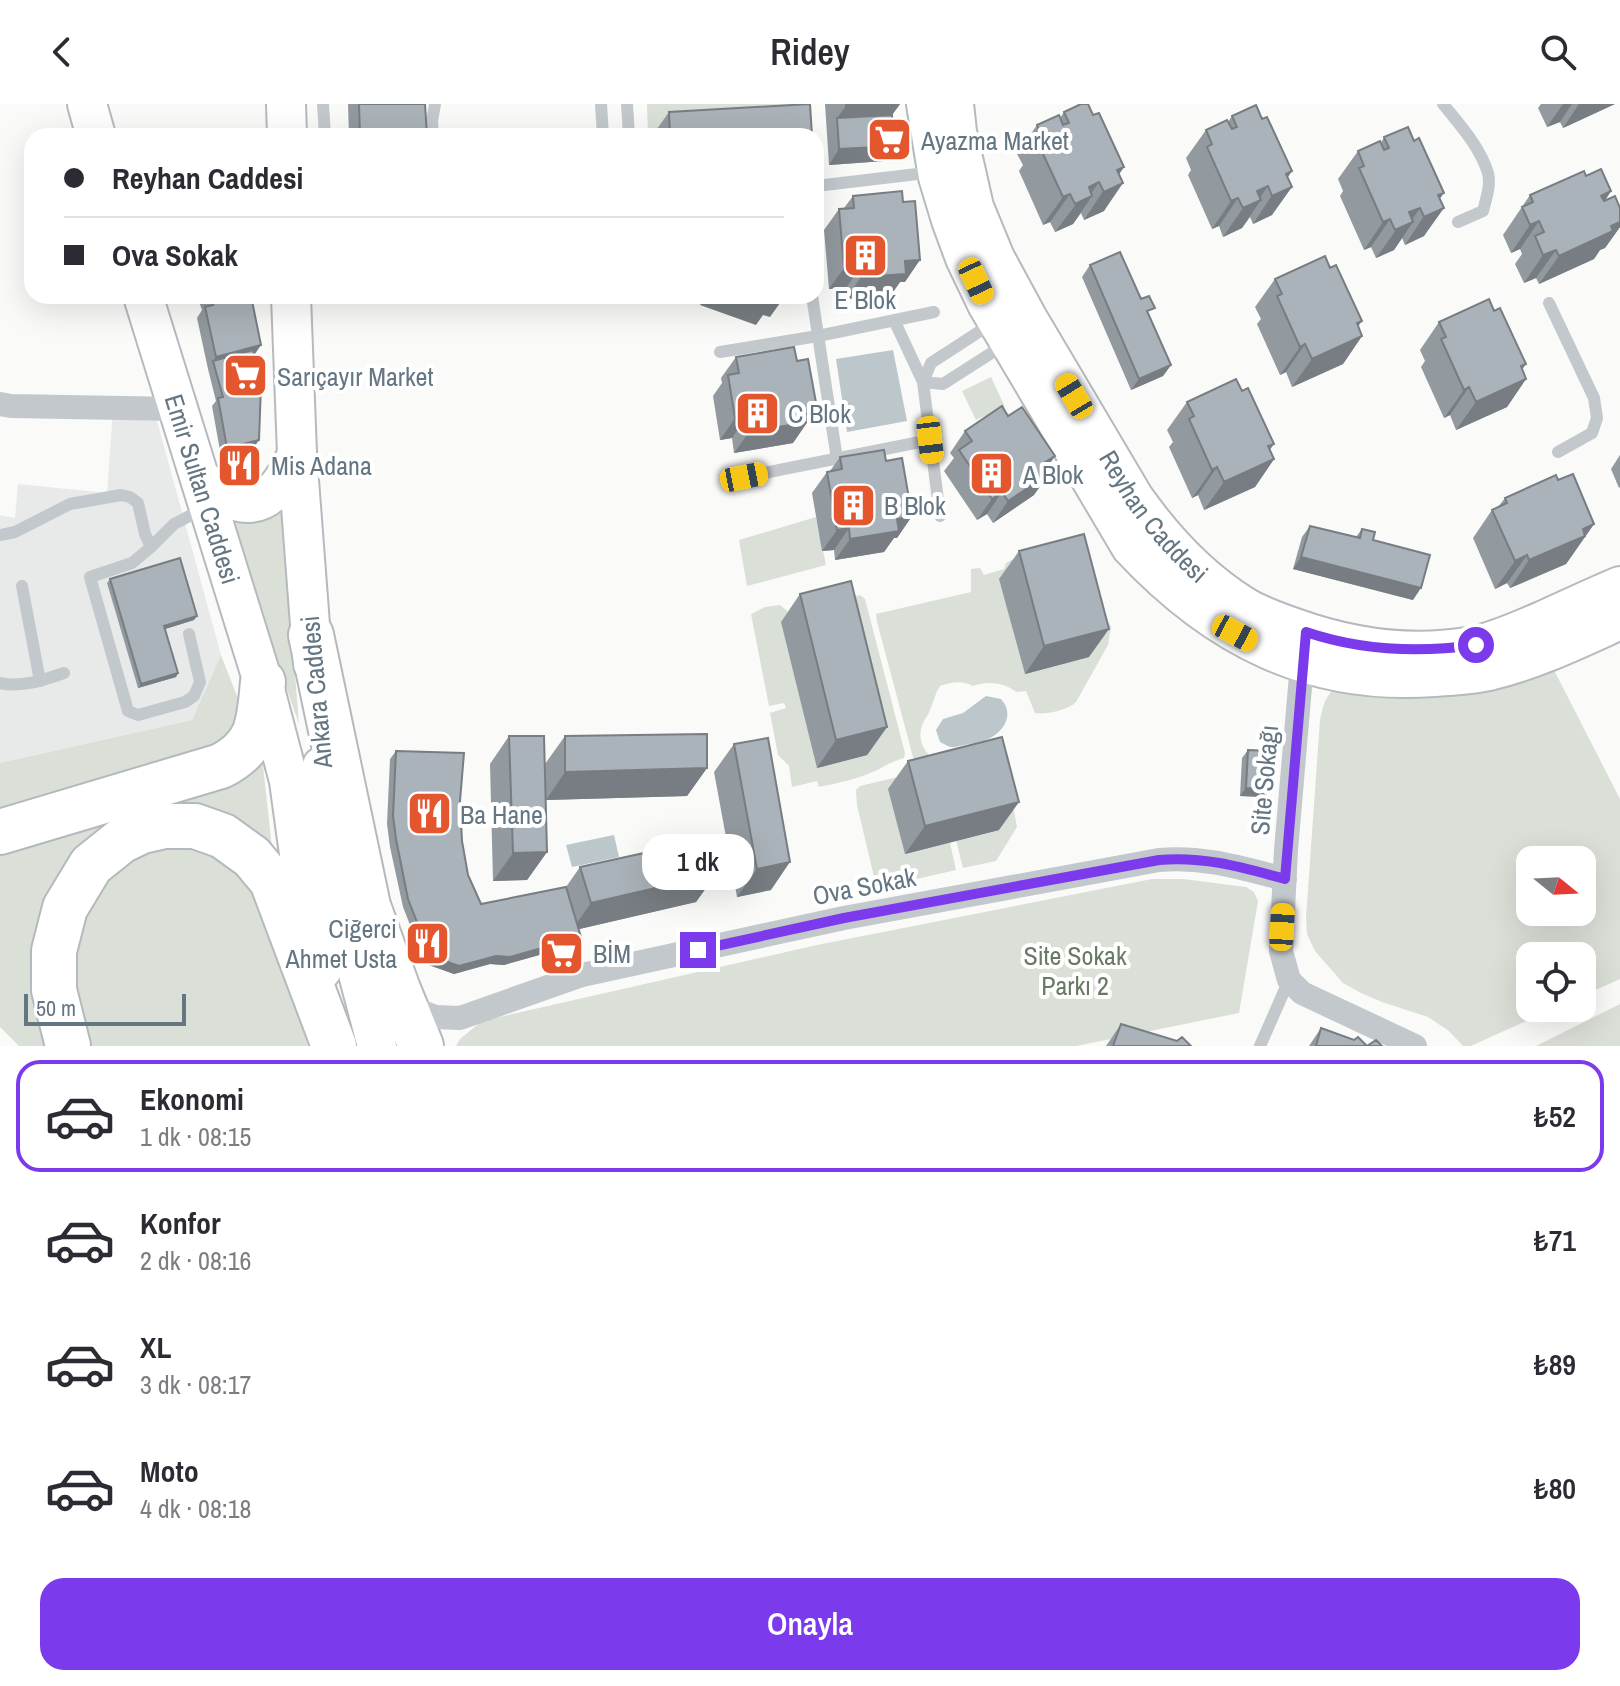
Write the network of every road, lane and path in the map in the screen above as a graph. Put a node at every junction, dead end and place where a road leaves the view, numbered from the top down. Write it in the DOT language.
graph roads {
  1 [pos="87,104"];
  2 [pos="286,104"];
  3 [pos="323,104"];
  4 [pos="435,104"];
  5 [pos="601,104"];
  6 [pos="627,104"];
  7 [pos="926,104"];
  8 [pos="954,104"];
  9 [pos="1443,104"];
  10 [pos="94,128"];
  11 [pos="287,128"];
  12 [pos="324,128"];
  13 [pos="432,128"];
  14 [pos="602,128"];
  15 [pos="628,128"];
  16 [pos="937,172"];
  17 [pos="824,185"];
  18 [pos="1458,222"];
  19 [pos="1549,303"];
  20 [pos="145,304"];
  21 [pos="291,304"];
  22 [pos="813,304"];
  23 [pos="934,312"];
  24 [pos="894,320"];
  25 [pos="1010,329"];
  26 [pos="818,336"];
  27 [pos="720,352"];
  28 [pos="923,382"];
  29 [pos="0,404"];
  30 [pos="178,409"];
  31 [pos="930,440"];
  32 [pos="1558,452"];
  33 [pos="297,454"];
  34 [pos="837,459"];
  35 [pos="744,477"];
  36 [pos="204,492"];
  37 [pos="940,516"];
  38 [pos="0,535"];
  39 [pos="151,547"];
  40 [pos="22,586"];
  41 [pos="1619,597"];
  42 [pos="189,634"];
  43 [pos="311,635"];
  44 [pos="1304,648"];
  45 [pos="64,673"];
  46 [pos="40,681"];
  47 [pos="263,682"];
  48 [pos="0,683"];
  49 [pos="0,832"];
  50 [pos="1285,879"];
  51 [pos="346,928"];
  52 [pos="1289,980"];
  53 [pos="460,1018"];
  54 [pos="402,1025"];
  55 [pos="68,1046"];
  56 [pos="334,1046"];
  57 [pos="342,1046"];
  58 [pos="377,1046"];
  59 [pos="421,1046"];
  60 [pos="441,1046"];
  61 [pos="1260,1046"];
  62 [pos="1415,1046"];
  1 -- 10 [label="main road"];
  2 -- 11 [label="main road"];
  3 -- 12 [label="lane"];
  4 -- 13 [label="lane"];
  5 -- 14 [label="lane"];
  6 -- 15 [label="lane"];
  7 -- 16 [label="main road, Reyhan Caddesi"];
  8 -- 25 [label="main road, Reyhan Caddesi"];
  9 -- 18 [label="lane"];
  16 -- 17 [label="lane"];
  16 -- 25 [label="main road, Reyhan Caddesi"];
  19 -- 32 [label="lane"];
  20 -- 30 [label="main road, Emir Sultan Caddesi"];
  21 -- 33 [label="main road, Ankara Caddesi"];
  22 -- 26 [label="lane"];
  23 -- 24 [label="lane"];
  24 -- 26 [label="lane"];
  24 -- 28 [label="lane"];
  25 -- 28 [label="lane"];
  25 -- 28 [label="lane"];
  25 -- 44 [label="main road, Reyhan Caddesi"];
  26 -- 27 [label="lane"];
  26 -- 34 [label="lane"];
  28 -- 31 [label="lane"];
  29 -- 30 [label="street"];
  30 -- 36 [label="main road, Emir Sultan Caddesi"];
  31 -- 34 [label="lane"];
  31 -- 37 [label="lane"];
  33 -- 36 [label="main road"];
  33 -- 43 [label="main road, Ankara Caddesi"];
  34 -- 35 [label="lane"];
  36 -- 39 [label="lane"];
  36 -- 47 [label="main road, Emir Sultan Caddesi"];
  38 -- 39 [label="lane"];
  39 -- 42 [label="lane"];
  40 -- 46 [label="lane"];
  41 -- 44 [label="main road, Reyhan Caddesi"];
  43 -- 51 [label="main road, Ankara Caddesi"];
  43 -- 54 [label="highway"];
  44 -- 50 [label="street, Site Sokağı"];
  45 -- 46 [label="lane"];
  46 -- 48 [label="lane"];
  47 -- 49 [label="highway"];
  47 -- 57 [label="main road, Emir Sultan Caddesi"];
  50 -- 52 [label="street, Site Sokağı"];
  50 -- 53 [label="street, Ova Sokak"];
  51 -- 54 [label="highway"];
  51 -- 58 [label="main road, Ankara Caddesi"];
  52 -- 61 [label="lane"];
  52 -- 62 [label="street"];
  53 -- 54 [label="street, Ova Sokak"];
  53 -- 60 [label="street"];
  54 -- 59 [label="highway"];
  55 -- 56 [label="highway"];
}
